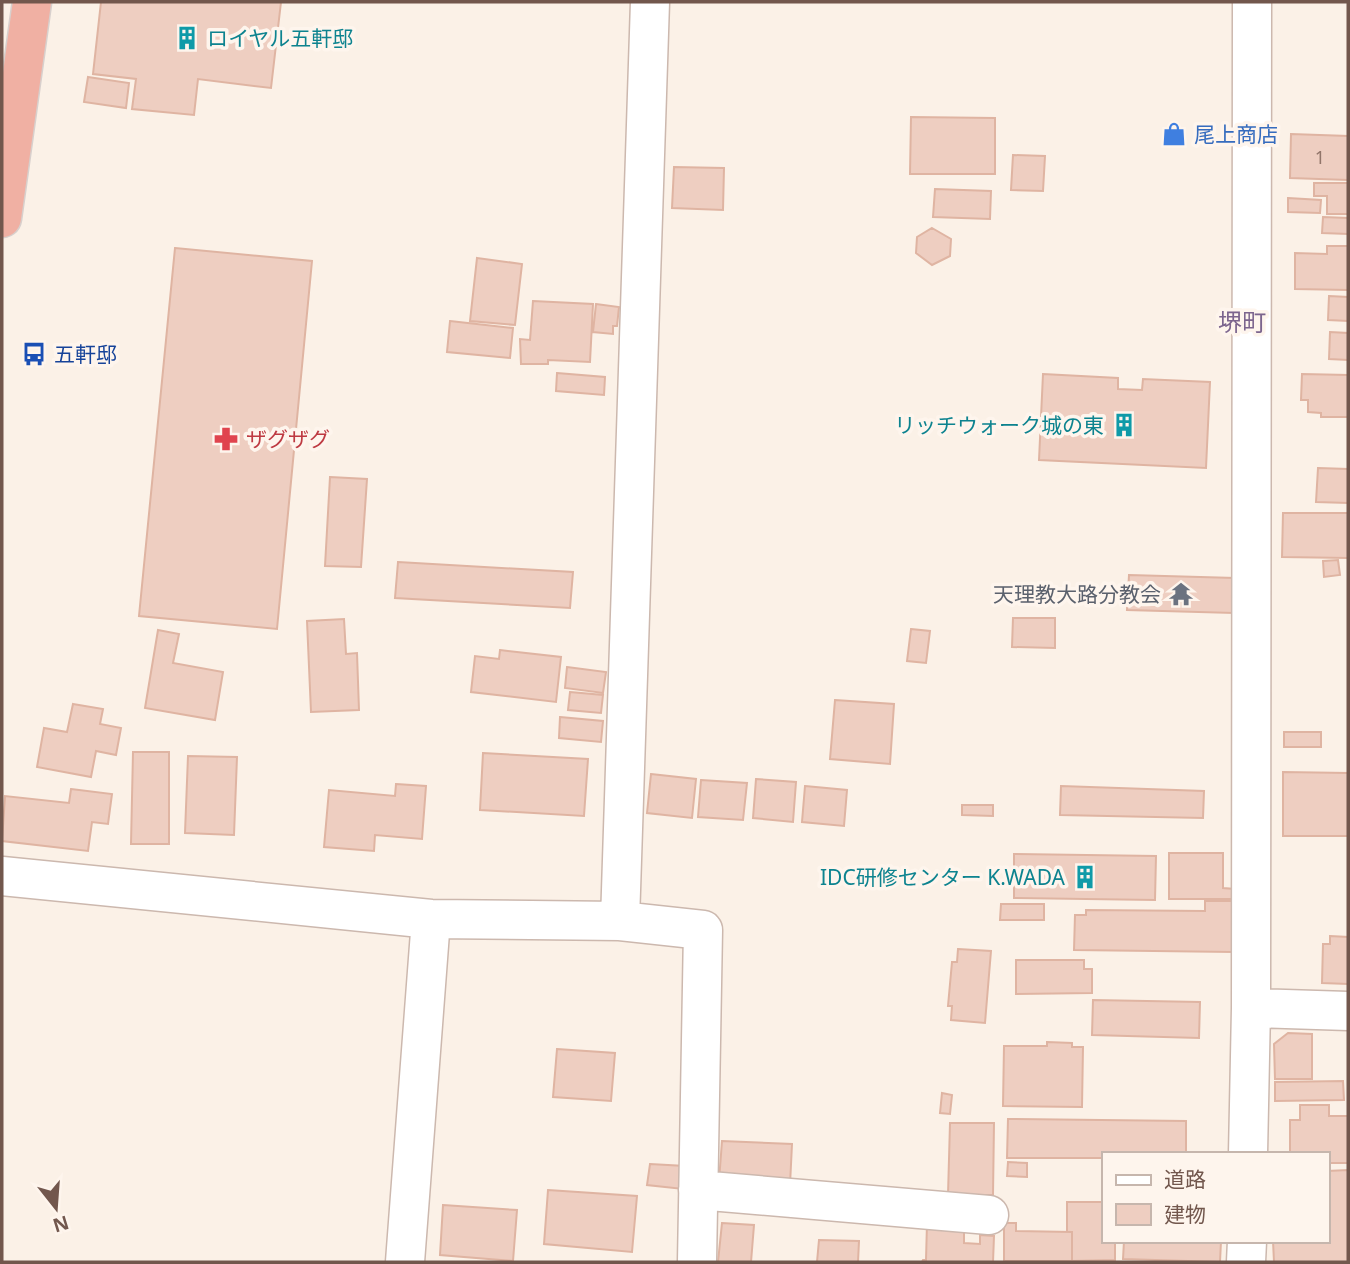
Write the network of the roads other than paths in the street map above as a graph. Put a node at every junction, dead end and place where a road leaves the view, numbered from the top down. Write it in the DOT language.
graph roads {
  1 [pos="32,2"];
  2 [pos="650,2"];
  3 [pos="1252,2"];
  4 [pos="2,218"];
  5 [pos="2,876"];
  6 [pos="431,919"];
  7 [pos="620,921"];
  8 [pos="1251,1008"];
  9 [pos="1348,1011"];
  10 [pos="1248,1152"];
  11 [pos="698,1190"];
  12 [pos="989,1215"];
  13 [pos="1247,1243"];
  14 [pos="405,1262"];
  15 [pos="697,1262"];
  16 [pos="1246,1262"];
  1 -- 4 [label="highway"];
  2 -- 7 [label="street"];
  3 -- 8 [label="street"];
  5 -- 6 [label="street"];
  6 -- 7 [label="street"];
  6 -- 14 [label="street"];
  7 -- 11 [label="street"];
  8 -- 9 [label="street"];
  8 -- 10 [label="street"];
  11 -- 12 [label="street"];
  11 -- 15 [label="street"];
  13 -- 16 [label="street"];
}
